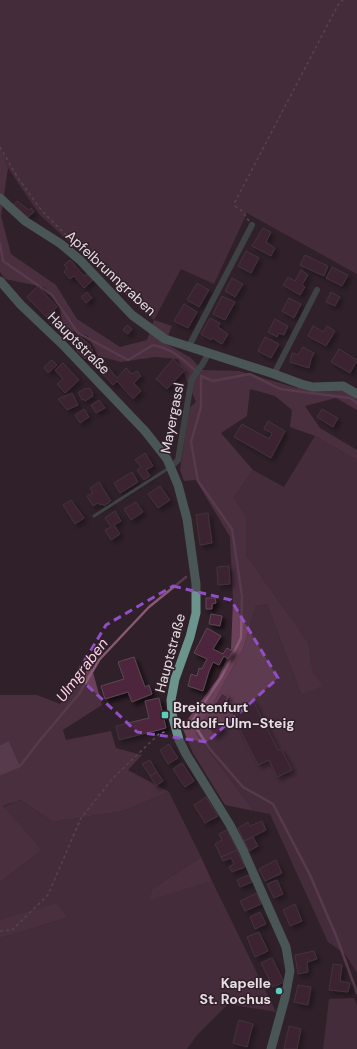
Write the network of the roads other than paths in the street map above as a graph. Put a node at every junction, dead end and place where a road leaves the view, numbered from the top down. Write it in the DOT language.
graph roads {
  1 [pos="0,198"];
  2 [pos="252,225"];
  3 [pos="0,281"];
  4 [pos="317,290"];
  5 [pos="188,346"];
  6 [pos="208,352"];
  7 [pos="274,374"];
  8 [pos="357,394"];
  9 [pos="170,467"];
  10 [pos="94,516"];
  11 [pos="271,1049"];
  1 -- 5 [label="main road, Apfelbrunngraben"];
  2 -- 5 [label="street"];
  3 -- 9 [label="main road, Hauptstraße"];
  4 -- 7 [label="street"];
  5 -- 6 [label="main road, Apfelbrunngraben"];
  6 -- 7 [label="main road, Apfelbrunngraben"];
  6 -- 9 [label="street, Mayergassl"];
  7 -- 8 [label="main road, Apfelbrunngraben"];
  9 -- 10 [label="lane"];
  9 -- 11 [label="main road, Hauptstraße"];
}
